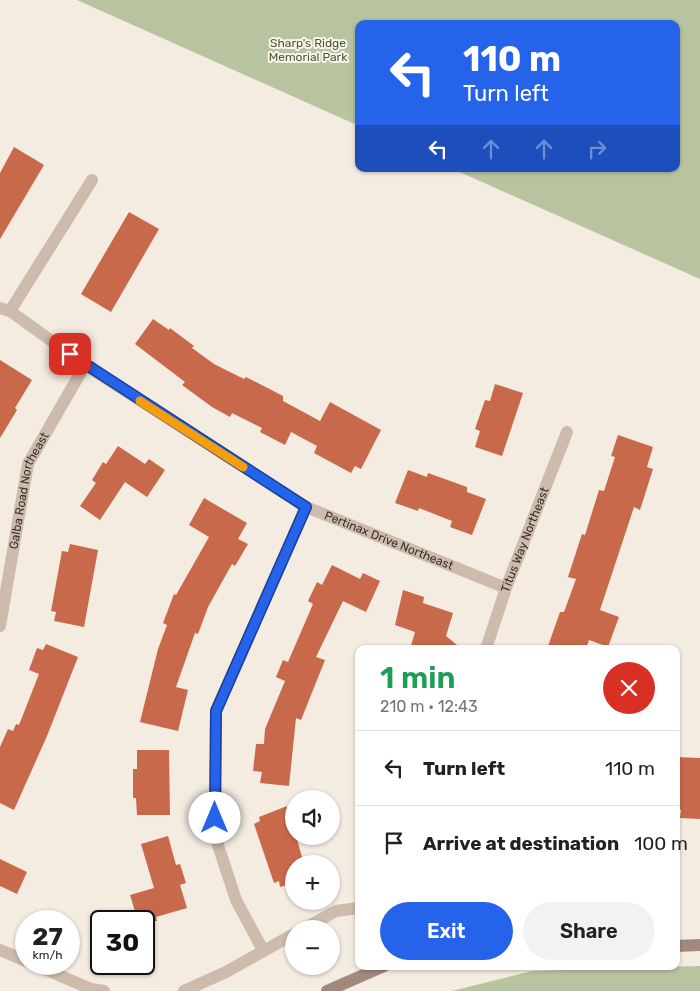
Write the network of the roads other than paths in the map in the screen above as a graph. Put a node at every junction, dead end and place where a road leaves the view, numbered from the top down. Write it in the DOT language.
graph roads {
  1 [pos="92,180"];
  2 [pos="5,309"];
  3 [pos="85,365"];
  4 [pos="567,432"];
  5 [pos="306,507"];
  6 [pos="506,588"];
  7 [pos="0,626"];
  8 [pos="487,645"];
  9 [pos="355,908"];
  10 [pos="319,920"];
  11 [pos="285,939"];
  12 [pos="700,945"];
  13 [pos="680,946"];
  14 [pos="0,950"];
  15 [pos="263,950"];
  16 [pos="15,956"];
  17 [pos="375,970"];
  18 [pos="60,975"];
  19 [pos="104,991"];
  20 [pos="184,991"];
  21 [pos="327,991"];
  1 -- 2 [label="street"];
  2 -- 3 [label="street, Pertinax Drive Northeast"];
  3 -- 5 [label="street, Pertinax Drive Northeast"];
  3 -- 7 [label="street, Galba Road Northeast"];
  4 -- 6 [label="street, Titus Way Northeast"];
  5 -- 6 [label="street, Pertinax Drive Northeast"];
  5 -- 15 [label="street"];
  6 -- 8 [label="street, Titus Way Northeast"];
  9 -- 10 [label="street"];
  11 -- 15 [label="street"];
  12 -- 13 [label="main road"];
  14 -- 16 [label="street"];
  15 -- 20 [label="street"];
  17 -- 21 [label="main road"];
  18 -- 19 [label="street"];
}
